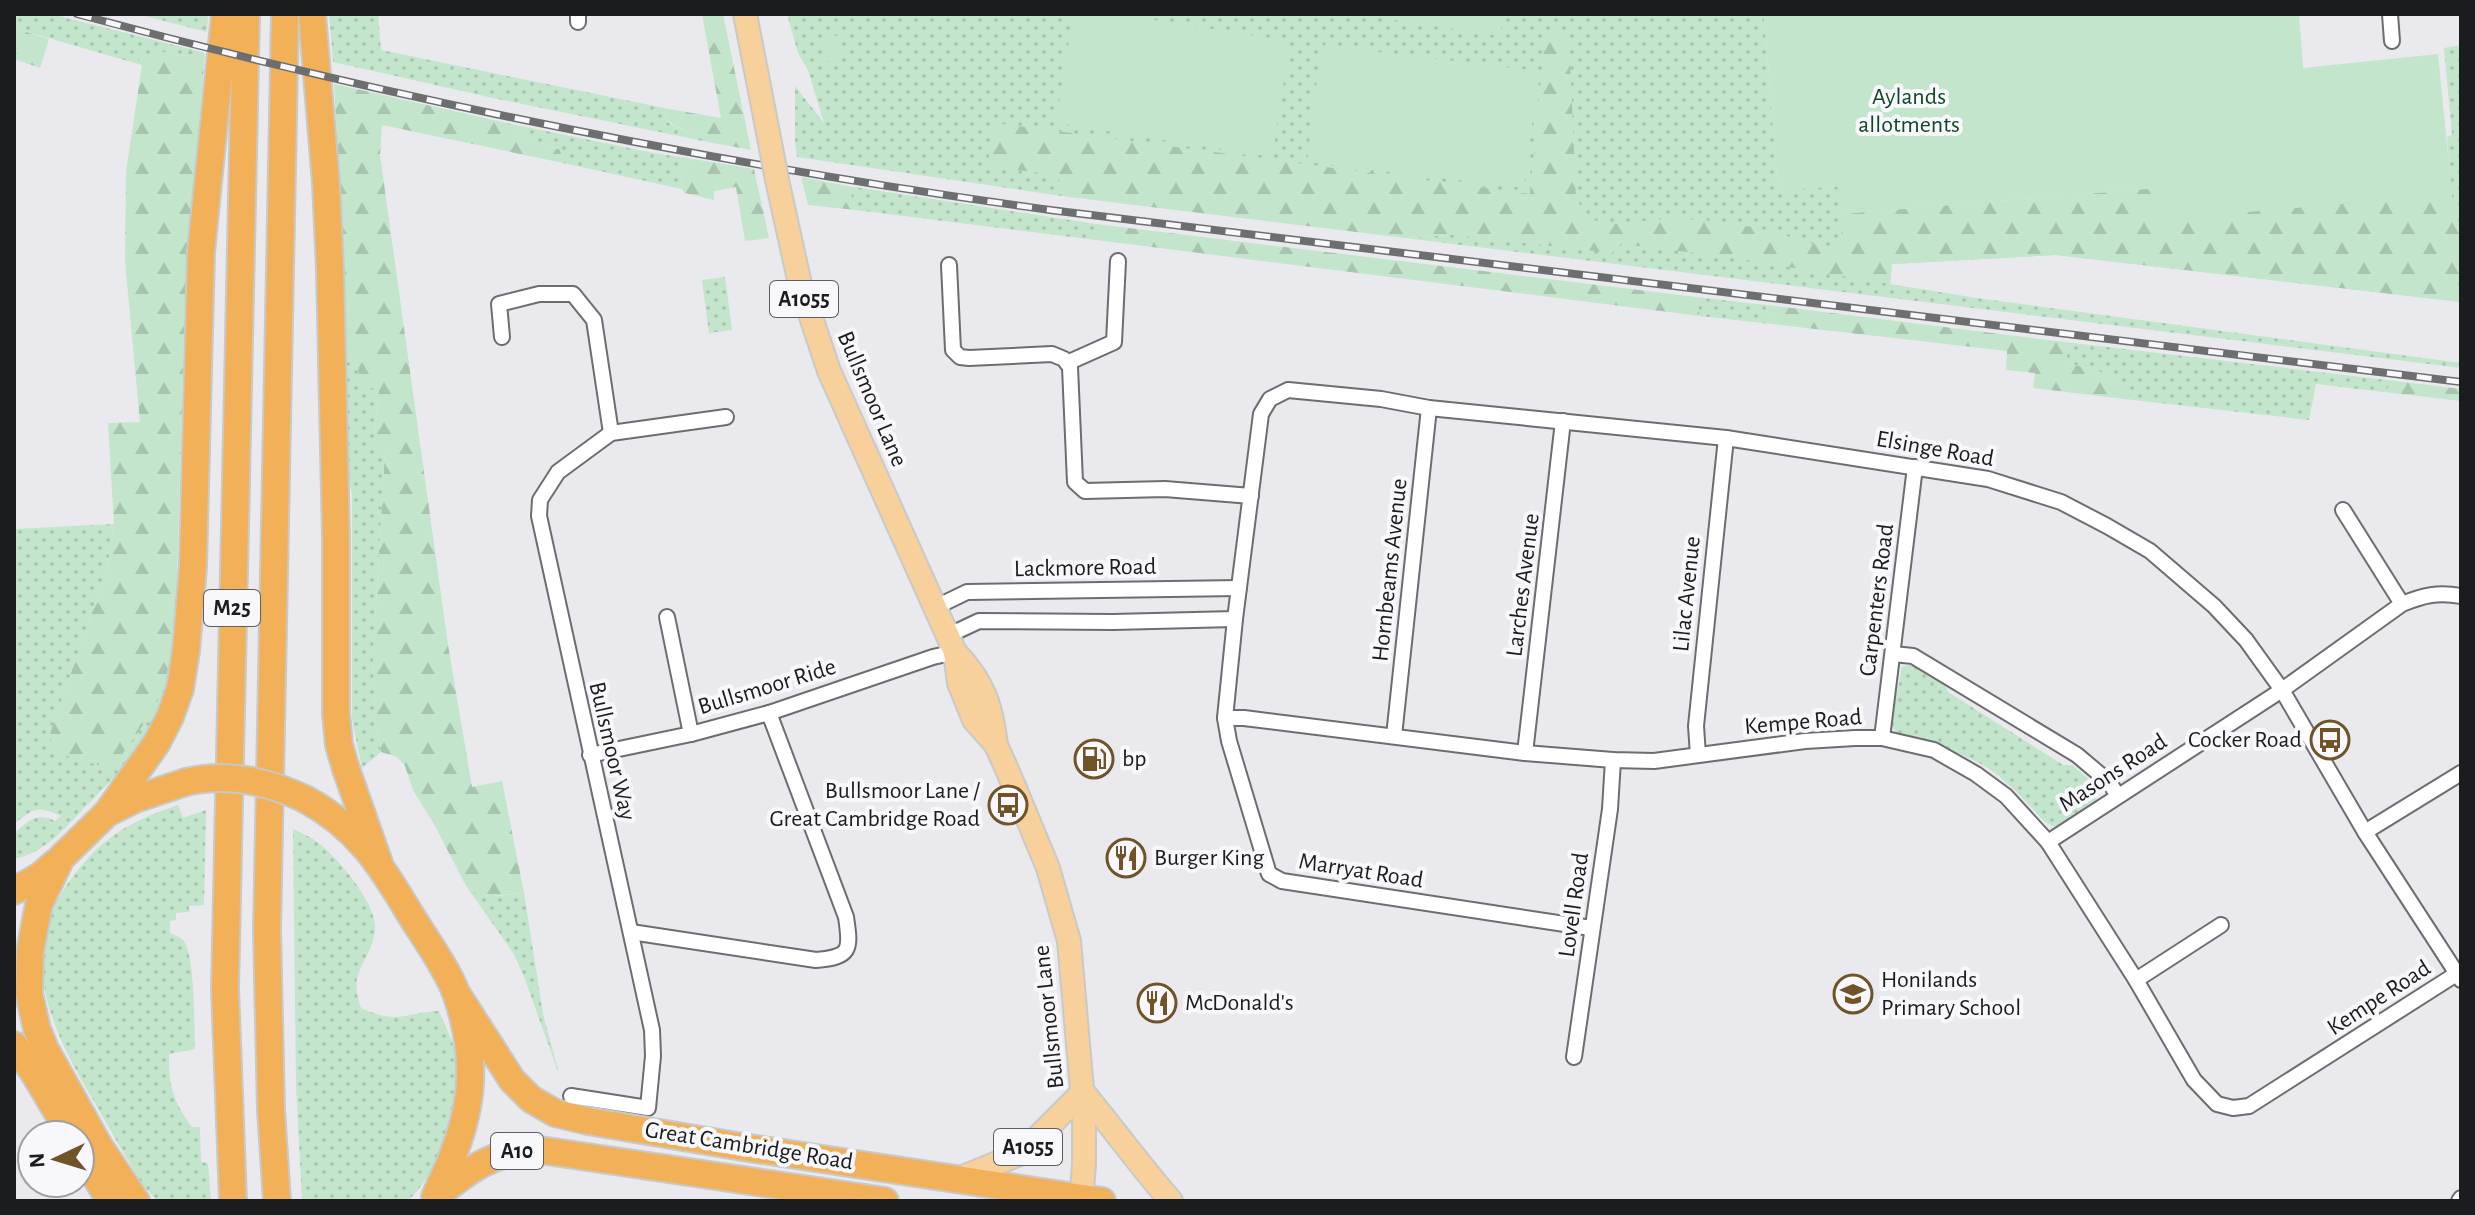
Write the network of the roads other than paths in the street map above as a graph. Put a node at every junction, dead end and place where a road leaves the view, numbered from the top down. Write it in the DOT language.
graph roads {
  1 [pos="225,14"];
  2 [pos="246,14"];
  3 [pos="285,14"];
  4 [pos="312,14"];
  5 [pos="745,14"];
  6 [pos="2390,14"];
  7 [pos="2392,41"];
  8 [pos="1118,261"];
  9 [pos="949,265"];
  10 [pos="502,337"];
  11 [pos="1067,363"];
  12 [pos="1429,408"];
  13 [pos="726,417"];
  14 [pos="1563,421"];
  15 [pos="611,433"];
  16 [pos="1726,438"];
  17 [pos="1915,467"];
  18 [pos="1251,496"];
  19 [pos="2343,510"];
  20 [pos="1239,588"];
  21 [pos="2461,596"];
  22 [pos="2402,604"];
  23 [pos="934,608"];
  24 [pos="667,617"];
  25 [pos="1235,619"];
  26 [pos="951,644"];
  27 [pos="1893,654"];
  28 [pos="2282,690"];
  29 [pos="769,713"];
  30 [pos="1225,718"];
  31 [pos="691,734"];
  32 [pos="1394,736"];
  33 [pos="1882,738"];
  34 [pos="1525,753"];
  35 [pos="590,755"];
  36 [pos="1698,755"];
  37 [pos="1613,760"];
  38 [pos="2461,773"];
  39 [pos="2118,796"];
  40 [pos="107,813"];
  41 [pos="2365,832"];
  42 [pos="2048,842"];
  43 [pos="61,858"];
  44 [pos="379,863"];
  45 [pos="14,891"];
  46 [pos="2221,925"];
  47 [pos="1591,928"];
  48 [pos="631,932"];
  49 [pos="2460,975"];
  50 [pos="2136,980"];
  51 [pos="455,991"];
  52 [pos="14,1008"];
  53 [pos="14,1045"];
  54 [pos="45,1049"];
  55 [pos="1574,1057"];
  56 [pos="1083,1092"];
  57 [pos="571,1096"];
  58 [pos="61,1119"];
  59 [pos="859,1165"];
  60 [pos="96,1177"];
  61 [pos="958,1179"];
  62 [pos="432,1199"];
  63 [pos="1087,1200"];
  64 [pos="110,1201"];
  65 [pos="136,1201"];
  66 [pos="233,1201"];
  67 [pos="277,1201"];
  68 [pos="885,1201"];
  69 [pos="1018,1201"];
  70 [pos="1171,1201"];
  1 -- 40 [label="highway, M25"];
  2 -- 66 [label="highway, M25"];
  3 -- 67 [label="highway, M25"];
  4 -- 44 [label="highway"];
  5 -- 23 [label="main road, Bullsmoor Lane / A1055, bridge"];
  6 -- 7 [label="street"];
  8 -- 11 [label="street"];
  9 -- 11 [label="street"];
  10 -- 15 [label="street"];
  11 -- 18 [label="street"];
  12 -- 14 [label="street, Elsinge Road"];
  12 -- 18 [label="street, Elsinge Road"];
  12 -- 32 [label="street, Hornbeams Avenue"];
  13 -- 15 [label="street, Bullsmoor Way"];
  14 -- 16 [label="street, Elsinge Road"];
  14 -- 34 [label="street, Larches Avenue"];
  15 -- 35 [label="street, Bullsmoor Way"];
  16 -- 17 [label="street, Elsinge Road"];
  16 -- 36 [label="street, Lilac Avenue"];
  17 -- 27 [label="street, Carpenters Road"];
  17 -- 28 [label="street, Elsinge Road"];
  18 -- 20 [label="street, Marryat Road"];
  19 -- 22 [label="street"];
  20 -- 23 [label="street, Lackmore Road"];
  20 -- 25 [label="street, Marryat Road"];
  21 -- 22 [label="street"];
  22 -- 28 [label="street"];
  23 -- 26 [label="main road, Bullsmoor Lane / A1055"];
  24 -- 31 [label="street"];
  25 -- 26 [label="street"];
  25 -- 30 [label="street, Marryat Road"];
  26 -- 29 [label="street, Bullsmoor Ride"];
  26 -- 56 [label="main road, Bullsmoor Lane / A1055"];
  27 -- 33 [label="street, Carpenters Road"];
  27 -- 39 [label="street"];
  28 -- 39 [label="street, Masons Road"];
  28 -- 41 [label="street, Elsinge Road"];
  29 -- 31 [label="street, Bullsmoor Ride"];
  29 -- 48 [label="street"];
  30 -- 32 [label="street, Kempe Road"];
  30 -- 47 [label="street, Marryat Road"];
  31 -- 35 [label="street, Bullsmoor Ride"];
  32 -- 34 [label="street, Kempe Road"];
  33 -- 36 [label="street, Kempe Road"];
  33 -- 42 [label="street, Kempe Road"];
  34 -- 37 [label="street, Kempe Road"];
  35 -- 48 [label="street, Bullsmoor Way"];
  36 -- 37 [label="street, Kempe Road"];
  37 -- 47 [label="street, Lovell Road"];
  38 -- 41 [label="street"];
  39 -- 42 [label="street, Masons Road"];
  40 -- 43 [label="highway"];
  40 -- 44 [label="highway, bridge"];
  41 -- 49 [label="street, Elsinge Road"];
  42 -- 50 [label="street, Kempe Road"];
  43 -- 45 [label="highway"];
  43 -- 54 [label="highway"];
  44 -- 51 [label="highway, Great Cambridge Road"];
  46 -- 50 [label="street"];
  47 -- 55 [label="street, Lovell Road"];
  48 -- 57 [label="street, Bullsmoor Way"];
  49 -- 50 [label="street, Kempe Road"];
  51 -- 59 [label="highway, Great Cambridge Road / A10"];
  51 -- 62 [label="highway"];
  52 -- 54 [label="highway"];
  53 -- 58 [label="highway"];
  54 -- 65 [label="highway"];
  56 -- 61 [label="main road, A1055"];
  56 -- 63 [label="main road, Bullsmoor Lane / A1055"];
  56 -- 70 [label="main road"];
  59 -- 61 [label="highway, Great Cambridge Road / A10"];
  59 -- 69 [label="highway"];
  60 -- 64 [label="highway"];
  61 -- 63 [label="highway, Great Cambridge Road / A10"];
  62 -- 68 [label="highway, Great Cambridge Road / A10"];
}
